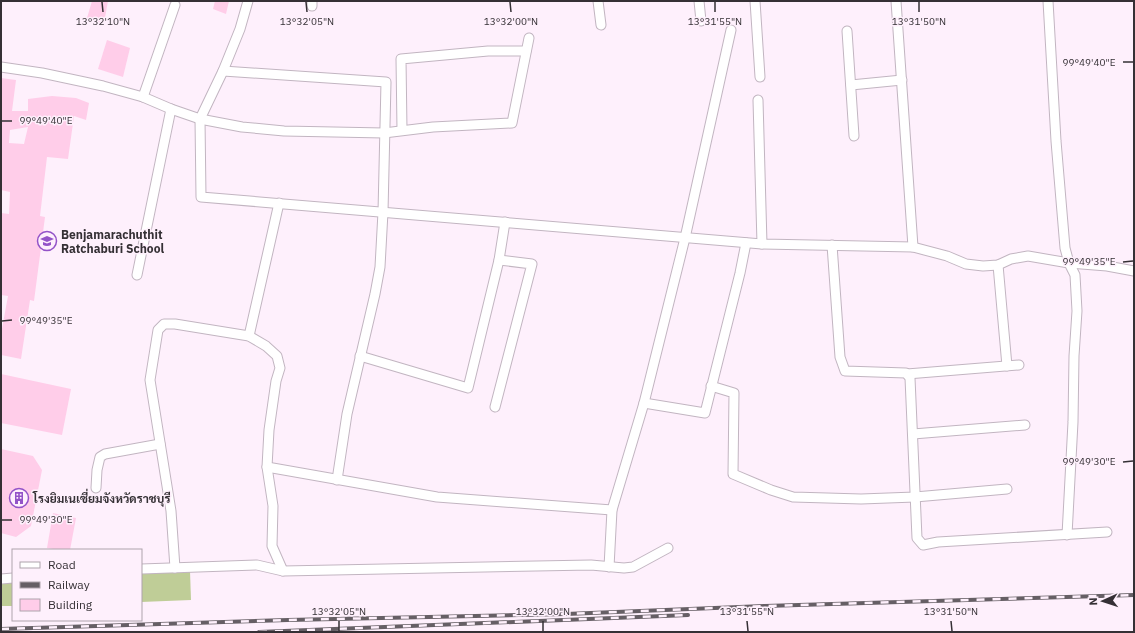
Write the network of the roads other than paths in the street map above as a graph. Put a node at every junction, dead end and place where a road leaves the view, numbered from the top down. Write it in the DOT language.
graph roads {
  1 [pos="248,1"];
  2 [pos="598,1"];
  3 [pos="699,1"];
  4 [pos="755,1"];
  5 [pos="896,1"];
  6 [pos="1048,1"];
  7 [pos="175,5"];
  8 [pos="701,20"];
  9 [pos="601,25"];
  10 [pos="731,30"];
  11 [pos="847,31"];
  12 [pos="529,38"];
  13 [pos="526,50"];
  14 [pos="1,67"];
  15 [pos="223,71"];
  16 [pos="760,77"];
  17 [pos="902,80"];
  18 [pos="851,84"];
  19 [pos="143,97"];
  20 [pos="758,100"];
  21 [pos="171,109"];
  22 [pos="200,119"];
  23 [pos="402,130"];
  24 [pos="384,133"];
  25 [pos="854,136"];
  26 [pos="279,203"];
  27 [pos="383,212"];
  28 [pos="505,222"];
  29 [pos="685,238"];
  30 [pos="746,243"];
  31 [pos="762,244"];
  32 [pos="832,245"];
  33 [pos="913,247"];
  34 [pos="500,260"];
  35 [pos="1069,263"];
  36 [pos="998,266"];
  37 [pos="1134,271"];
  38 [pos="137,275"];
  39 [pos="250,336"];
  40 [pos="360,356"];
  41 [pos="1019,365"];
  42 [pos="1007,366"];
  43 [pos="907,374"];
  44 [pos="711,386"];
  45 [pos="644,403"];
  46 [pos="495,407"];
  47 [pos="1025,425"];
  48 [pos="913,434"];
  49 [pos="160,444"];
  50 [pos="267,467"];
  51 [pos="337,480"];
  52 [pos="96,488"];
  53 [pos="1006,489"];
  54 [pos="915,497"];
  55 [pos="612,510"];
  56 [pos="1107,532"];
  57 [pos="1067,535"];
  58 [pos="668,548"];
  59 [pos="609,567"];
  60 [pos="175,568"];
  61 [pos="142,569"];
  62 [pos="283,571"];
  63 [pos="1,578"];
  64 [pos="12,578"];
  1 -- 15 [label="street"];
  2 -- 9 [label="street"];
  3 -- 8 [label="street"];
  4 -- 16 [label="street"];
  5 -- 17 [label="street"];
  6 -- 35 [label="street"];
  7 -- 19 [label="street"];
  10 -- 29 [label="street"];
  11 -- 18 [label="street"];
  12 -- 13 [label="street"];
  13 -- 23 [label="street"];
  13 -- 23 [label="street"];
  14 -- 19 [label="street"];
  15 -- 22 [label="street"];
  15 -- 24 [label="street"];
  17 -- 18 [label="street"];
  17 -- 33 [label="street"];
  18 -- 25 [label="street"];
  19 -- 21 [label="street"];
  20 -- 31 [label="street"];
  21 -- 22 [label="street"];
  21 -- 38 [label="street"];
  22 -- 24 [label="street"];
  22 -- 26 [label="street"];
  23 -- 24 [label="street"];
  24 -- 27 [label="street"];
  26 -- 27 [label="street"];
  26 -- 39 [label="street"];
  27 -- 28 [label="street"];
  27 -- 40 [label="street"];
  28 -- 29 [label="street"];
  28 -- 34 [label="street"];
  29 -- 30 [label="street"];
  29 -- 45 [label="street"];
  30 -- 31 [label="street"];
  30 -- 44 [label="street"];
  31 -- 32 [label="street"];
  32 -- 33 [label="street"];
  32 -- 43 [label="street"];
  33 -- 36 [label="street"];
  34 -- 40 [label="street"];
  34 -- 46 [label="street"];
  35 -- 36 [label="street"];
  35 -- 37 [label="street"];
  35 -- 57 [label="street"];
  36 -- 42 [label="street"];
  39 -- 49 [label="street"];
  39 -- 50 [label="street"];
  40 -- 51 [label="street"];
  41 -- 42 [label="street"];
  42 -- 43 [label="street"];
  43 -- 48 [label="street"];
  44 -- 45 [label="street"];
  44 -- 54 [label="street"];
  45 -- 55 [label="street"];
  47 -- 48 [label="street"];
  48 -- 54 [label="street"];
  49 -- 52 [label="street"];
  49 -- 60 [label="street"];
  50 -- 51 [label="street"];
  50 -- 62 [label="street"];
  51 -- 55 [label="street"];
  53 -- 54 [label="street"];
  54 -- 57 [label="street"];
  55 -- 59 [label="street"];
  56 -- 57 [label="street"];
  58 -- 59 [label="street"];
  59 -- 62 [label="street"];
  60 -- 61 [label="street"];
  60 -- 62 [label="street"];
  63 -- 64 [label="street"];
}
